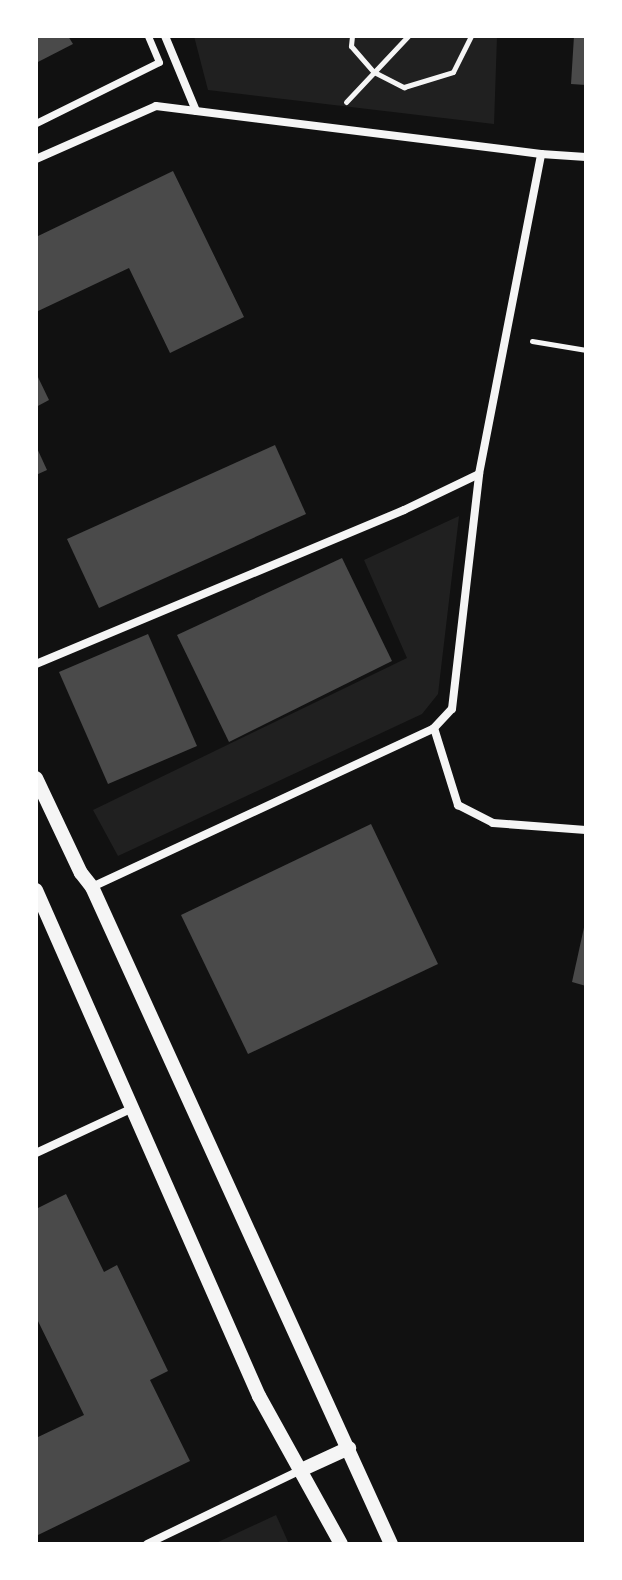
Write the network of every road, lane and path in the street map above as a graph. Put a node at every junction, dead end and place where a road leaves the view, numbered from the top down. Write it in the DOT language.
graph roads {
  1 [pos="148,36"];
  2 [pos="165,36"];
  3 [pos="352,36"];
  4 [pos="408,36"];
  5 [pos="471,36"];
  6 [pos="374,72"];
  7 [pos="196,111"];
  8 [pos="36,123"];
  9 [pos="323,126"];
  10 [pos="541,154"];
  11 [pos="586,157"];
  12 [pos="36,159"];
  13 [pos="505,337"];
  14 [pos="586,350"];
  15 [pos="479,474"];
  16 [pos="36,664"];
  17 [pos="434,728"];
  18 [pos="36,778"];
  19 [pos="586,830"];
  20 [pos="92,887"];
  21 [pos="36,890"];
  22 [pos="133,1108"];
  23 [pos="36,1153"];
  24 [pos="349,1448"];
  25 [pos="301,1470"];
  26 [pos="147,1544"];
  27 [pos="341,1544"];
  28 [pos="391,1544"];
  1 -- 8 [label="street"];
  2 -- 7 [label="street"];
  3 -- 6 [label="path"];
  4 -- 6 [label="path"];
  5 -- 6 [label="path"];
  6 -- 9 [label="path"];
  7 -- 9 [label="street"];
  7 -- 12 [label="street"];
  9 -- 10 [label="street"];
  10 -- 11 [label="street"];
  10 -- 13 [label="street"];
  13 -- 14 [label="path"];
  13 -- 15 [label="street"];
  15 -- 16 [label="street"];
  15 -- 17 [label="street"];
  17 -- 19 [label="street"];
  17 -- 20 [label="street"];
  18 -- 20 [label="street"];
  20 -- 24 [label="street"];
  21 -- 22 [label="street"];
  22 -- 23 [label="street"];
  22 -- 25 [label="street"];
  24 -- 25 [label="street"];
  24 -- 28 [label="street"];
  25 -- 26 [label="street"];
  25 -- 27 [label="street"];
}
